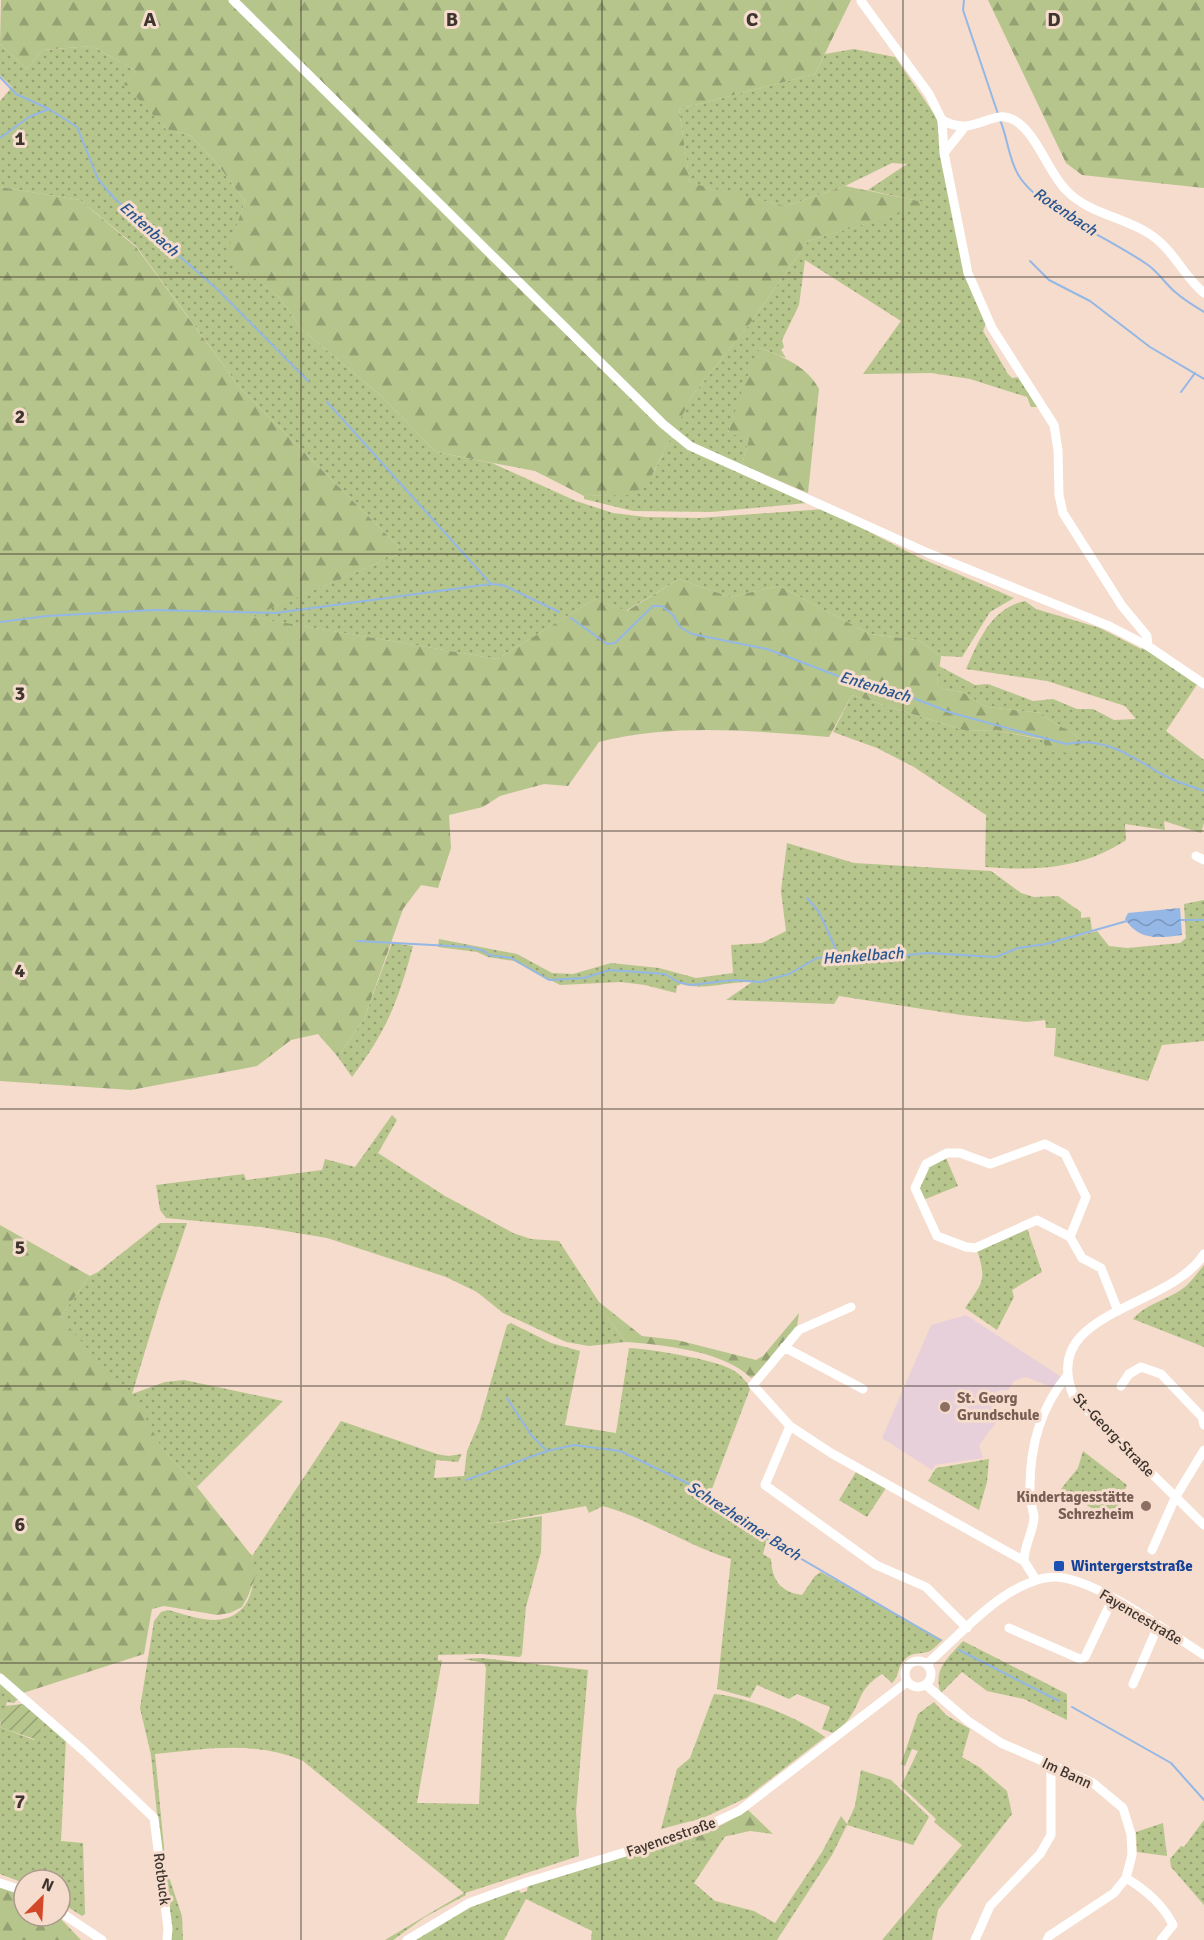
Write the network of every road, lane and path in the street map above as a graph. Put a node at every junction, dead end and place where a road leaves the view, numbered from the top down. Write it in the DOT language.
graph roads {
  1 [pos="233,0"];
  2 [pos="861,1"];
  3 [pos="942,120"];
  4 [pos="964,128"];
  5 [pos="945,153"];
  6 [pos="1204,292"];
  7 [pos="1148,646"];
  8 [pos="1204,684"];
  9 [pos="1070,1237"];
  10 [pos="1204,1254"];
  11 [pos="851,1307"];
  12 [pos="1118,1311"];
  13 [pos="784,1347"];
  14 [pos="1066,1377"];
  15 [pos="1121,1386"];
  16 [pos="863,1389"];
  17 [pos="1204,1425"];
  18 [pos="790,1426"];
  19 [pos="1204,1450"];
  20 [pos="1174,1498"];
  21 [pos="1204,1525"];
  22 [pos="1152,1550"];
  23 [pos="1024,1561"];
  24 [pos="1036,1581"];
  25 [pos="1113,1598"];
  26 [pos="1158,1626"];
  27 [pos="968,1628"];
  28 [pos="1009,1628"];
  29 [pos="1204,1655"];
  30 [pos="927,1664"];
  31 [pos="0,1678"];
  32 [pos="907,1682"];
  33 [pos="926,1684"];
  34 [pos="1133,1684"];
  35 [pos="1051,1766"];
  36 [pos="1126,1878"];
  37 [pos="72,1920"];
  38 [pos="102,1940"];
  39 [pos="167,1940"];
  40 [pos="406,1940"];
  41 [pos="975,1940"];
  42 [pos="1047,1940"];
  43 [pos="1161,1940"];
  1 -- 7 [label="street"];
  2 -- 3 [label="street"];
  3 -- 4 [label="street"];
  3 -- 5 [label="street"];
  4 -- 5 [label="street"];
  4 -- 6 [label="street"];
  5 -- 7 [label="street"];
  7 -- 8 [label="street"];
  9 -- 9 [label="street"];
  9 -- 12 [label="street"];
  10 -- 12 [label="street, St.-Georg-Straße"];
  11 -- 13 [label="street"];
  12 -- 14 [label="street, St.-Georg-Straße"];
  13 -- 16 [label="street"];
  13 -- 18 [label="street"];
  14 -- 20 [label="street, St.-Georg-Straße"];
  14 -- 23 [label="street"];
  15 -- 17 [label="street"];
  18 -- 23 [label="street"];
  18 -- 27 [label="street"];
  19 -- 20 [label="street"];
  20 -- 21 [label="street, St.-Georg-Straße"];
  20 -- 22 [label="street"];
  23 -- 24 [label="street"];
  24 -- 25 [label="street, Fayencestraße"];
  24 -- 27 [label="street, Fayencestraße"];
  25 -- 26 [label="street, Fayencestraße"];
  25 -- 28 [label="street"];
  26 -- 29 [label="street, Fayencestraße"];
  26 -- 34 [label="street"];
  27 -- 30 [label="street, Fayencestraße"];
  30 -- 32 [label="street, Fayencestraße"];
  30 -- 33 [label="street"];
  31 -- 39 [label="street, Rotbuck"];
  32 -- 33 [label="street"];
  32 -- 40 [label="street, Fayencestraße"];
  33 -- 35 [label="street, Im Bann"];
  35 -- 36 [label="street, Im Bann"];
  35 -- 41 [label="street"];
  36 -- 42 [label="street"];
  36 -- 43 [label="street"];
  37 -- 38 [label="street"];
}
